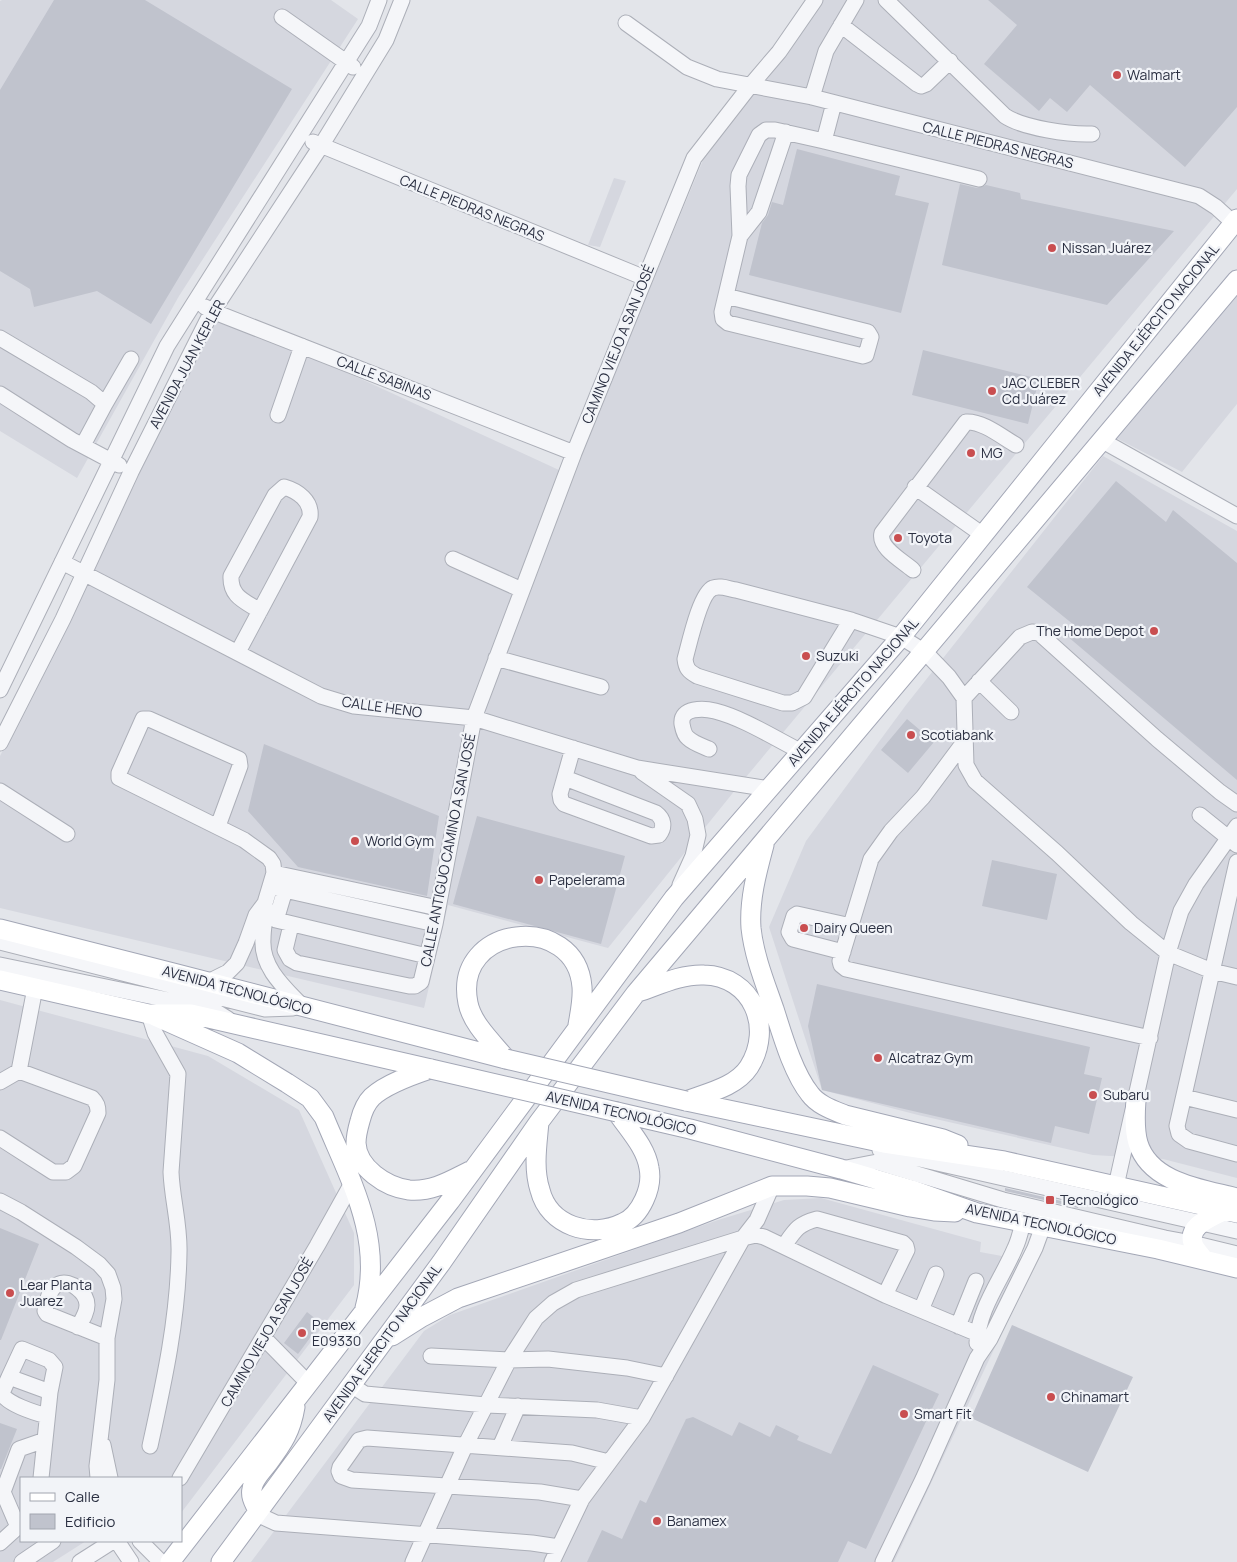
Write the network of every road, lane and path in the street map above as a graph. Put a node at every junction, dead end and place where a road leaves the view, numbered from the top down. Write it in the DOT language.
graph roads {
  1 [pos="379,0"];
  2 [pos="402,0"];
  3 [pos="815,0"];
  4 [pos="856,0"];
  5 [pos="886,0"];
  6 [pos="282,17"];
  7 [pos="626,24"];
  8 [pos="841,25"];
  9 [pos="950,61"];
  10 [pos="347,62"];
  11 [pos="364,76"];
  12 [pos="750,86"];
  13 [pos="812,97"];
  14 [pos="834,103"];
  15 [pos="786,132"];
  16 [pos="1092,134"];
  17 [pos="300,136"];
  18 [pos="824,141"];
  19 [pos="321,146"];
  20 [pos="979,179"];
  21 [pos="1236,223"];
  22 [pos="740,236"];
  23 [pos="645,278"];
  24 [pos="1237,280"];
  25 [pos="726,296"];
  26 [pos="196,301"];
  27 [pos="212,311"];
  28 [pos="0,338"];
  29 [pos="302,346"];
  30 [pos="131,359"];
  31 [pos="0,394"];
  32 [pos="105,404"];
  33 [pos="278,415"];
  34 [pos="1101,440"];
  35 [pos="83,445"];
  36 [pos="1016,445"];
  37 [pos="574,452"];
  38 [pos="111,460"];
  39 [pos="131,472"];
  40 [pos="915,487"];
  41 [pos="1237,516"];
  42 [pos="982,536"];
  43 [pos="453,559"];
  44 [pos="62,562"];
  45 [pos="913,570"];
  46 [pos="84,572"];
  47 [pos="522,590"];
  48 [pos="260,611"];
  49 [pos="851,620"];
  50 [pos="901,637"];
  51 [pos="238,652"];
  52 [pos="925,652"];
  53 [pos="496,658"];
  54 [pos="980,681"];
  55 [pos="601,687"];
  56 [pos="0,690"];
  57 [pos="964,698"];
  58 [pos="1011,712"];
  59 [pos="474,718"];
  60 [pos="964,742"];
  61 [pos="0,743"];
  62 [pos="573,748"];
  63 [pos="709,749"];
  64 [pos="802,752"];
  65 [pos="637,768"];
  66 [pos="565,778"];
  67 [pos="770,789"];
  68 [pos="0,791"];
  69 [pos="1237,804"];
  70 [pos="1200,815"];
  71 [pos="218,826"];
  72 [pos="67,834"];
  73 [pos="1234,836"];
  74 [pos="766,839"];
  75 [pos="1237,862"];
  76 [pos="276,883"];
  77 [pos="674,898"];
  78 [pos="438,908"];
  79 [pos="266,914"];
  80 [pos="291,924"];
  81 [pos="435,924"];
  82 [pos="851,926"];
  83 [pos="0,929"];
  84 [pos="0,942"];
  85 [pos="843,952"];
  86 [pos="1168,954"];
  87 [pos="427,956"];
  88 [pos="0,965"];
  89 [pos="1212,971"];
  90 [pos="1237,977"];
  91 [pos="0,980"];
  92 [pos="210,981"];
  93 [pos="35,988"];
  94 [pos="636,993"];
  95 [pos="304,1008"];
  96 [pos="149,1014"];
  97 [pos="237,1025"];
  98 [pos="578,1028"];
  99 [pos="1150,1038"];
  100 [pos="506,1059"];
  101 [pos="431,1069"];
  102 [pos="18,1071"];
  103 [pos="0,1082"];
  104 [pos="1184,1097"];
  105 [pos="1136,1100"];
  106 [pos="686,1101"];
  107 [pos="1237,1110"];
  108 [pos="617,1112"];
  109 [pos="539,1122"];
  110 [pos="0,1138"];
  111 [pos="858,1138"];
  112 [pos="1237,1154"];
  113 [pos="1004,1161"];
  114 [pos="475,1168"];
  115 [pos="841,1169"];
  116 [pos="351,1185"];
  117 [pos="772,1186"];
  118 [pos="1116,1186"];
  119 [pos="0,1201"];
  120 [pos="1233,1207"];
  121 [pos="976,1213"];
  122 [pos="1023,1222"];
  123 [pos="1201,1223"];
  124 [pos="1043,1226"];
  125 [pos="1237,1231"];
  126 [pos="743,1238"];
  127 [pos="1192,1243"];
  128 [pos="784,1246"];
  129 [pos="1237,1254"];
  130 [pos="1204,1260"];
  131 [pos="1237,1268"];
  132 [pos="936,1274"];
  133 [pos="976,1280"];
  134 [pos="885,1295"];
  135 [pos="921,1310"];
  136 [pos="364,1313"];
  137 [pos="958,1326"];
  138 [pos="78,1327"];
  139 [pos="984,1336"];
  140 [pos="107,1338"];
  141 [pos="264,1338"];
  142 [pos="383,1342"];
  143 [pos="430,1356"];
  144 [pos="509,1360"];
  145 [pos="666,1376"];
  146 [pos="9,1377"];
  147 [pos="309,1384"];
  148 [pos="351,1385"];
  149 [pos="50,1392"];
  150 [pos="296,1400"];
  151 [pos="486,1405"];
  152 [pos="518,1406"];
  153 [pos="47,1416"];
  154 [pos="642,1418"];
  155 [pos="100,1434"];
  156 [pos="45,1440"];
  157 [pos="466,1444"];
  158 [pos="150,1446"];
  159 [pos="500,1447"];
  160 [pos="609,1462"];
  161 [pos="41,1477"];
  162 [pos="98,1477"];
  163 [pos="110,1477"];
  164 [pos="181,1477"];
  165 [pos="448,1486"];
  166 [pos="582,1499"];
  167 [pos="258,1511"];
  168 [pos="20,1526"];
  169 [pos="427,1534"];
  170 [pos="52,1542"];
  171 [pos="111,1542"];
  172 [pos="118,1542"];
  173 [pos="141,1542"];
  174 [pos="0,1543"];
  175 [pos="559,1547"];
  176 [pos="22,1562"];
  177 [pos="80,1562"];
  178 [pos="131,1562"];
  179 [pos="161,1562"];
  180 [pos="170,1562"];
  181 [pos="221,1562"];
  182 [pos="413,1562"];
  183 [pos="552,1562"];
  184 [pos="883,1562"];
  1 -- 10 [label="street, AVENIDA JUAN KEPLER"];
  2 -- 11 [label="street, AVENIDA JUAN KEPLER"];
  3 -- 12 [label="street, CAMINO VIEJO A SAN JOSÉ"];
  4 -- 8 [label="street"];
  5 -- 9 [label="street"];
  6 -- 10 [label="street"];
  7 -- 12 [label="street, CALLE PIEDRAS NEGRAS"];
  8 -- 9 [label="street"];
  8 -- 13 [label="street"];
  9 -- 16 [label="street"];
  10 -- 11 [label="street"];
  10 -- 17 [label="street, AVENIDA JUAN KEPLER"];
  11 -- 19 [label="street, AVENIDA JUAN KEPLER"];
  12 -- 13 [label="street, CALLE PIEDRAS NEGRAS"];
  12 -- 23 [label="street, CAMINO VIEJO A SAN JOSÉ"];
  13 -- 14 [label="street, CALLE PIEDRAS NEGRAS"];
  14 -- 18 [label="street"];
  14 -- 21 [label="street, CALLE PIEDRAS NEGRAS"];
  15 -- 18 [label="street"];
  15 -- 22 [label="street"];
  15 -- 22 [label="street"];
  17 -- 19 [label="street, CALLE PIEDRAS NEGRAS"];
  17 -- 26 [label="street, AVENIDA JUAN KEPLER"];
  18 -- 20 [label="street"];
  19 -- 23 [label="street, CALLE PIEDRAS NEGRAS"];
  19 -- 27 [label="street, AVENIDA JUAN KEPLER"];
  21 -- 42 [label="main road, AVENIDA EJÉRCITO NACIONAL"];
  22 -- 25 [label="street"];
  23 -- 37 [label="street, CAMINO VIEJO A SAN JOSÉ"];
  24 -- 34 [label="main road, AVENIDA EJÉRCITO NACIONAL"];
  25 -- 25 [label="street"];
  26 -- 27 [label="street, CALLE SABINAS"];
  26 -- 38 [label="street, AVENIDA JUAN KEPLER"];
  27 -- 29 [label="street, CALLE SABINAS"];
  27 -- 39 [label="street, AVENIDA JUAN KEPLER"];
  28 -- 32 [label="street"];
  29 -- 33 [label="street"];
  29 -- 37 [label="street, CALLE SABINAS"];
  30 -- 32 [label="street"];
  31 -- 35 [label="street"];
  32 -- 35 [label="street"];
  34 -- 41 [label="street"];
  34 -- 52 [label="main road, AVENIDA EJÉRCITO NACIONAL"];
  35 -- 38 [label="street"];
  36 -- 40 [label="street"];
  37 -- 47 [label="street, CAMINO VIEJO A SAN JOSÉ"];
  38 -- 39 [label="street"];
  38 -- 44 [label="street, AVENIDA JUAN KEPLER"];
  39 -- 46 [label="street, AVENIDA JUAN KEPLER"];
  40 -- 42 [label="street"];
  40 -- 45 [label="street"];
  42 -- 50 [label="main road, AVENIDA EJÉRCITO NACIONAL"];
  43 -- 47 [label="street"];
  44 -- 46 [label="street, CALLE HENO"];
  44 -- 56 [label="street, AVENIDA JUAN KEPLER"];
  46 -- 51 [label="street, CALLE HENO"];
  46 -- 61 [label="street, AVENIDA JUAN KEPLER"];
  47 -- 53 [label="street, CAMINO VIEJO A SAN JOSÉ"];
  48 -- 48 [label="street"];
  48 -- 51 [label="street"];
  49 -- 49 [label="street"];
  49 -- 50 [label="street"];
  50 -- 52 [label="street"];
  50 -- 64 [label="main road, AVENIDA EJÉRCITO NACIONAL"];
  51 -- 59 [label="street, CALLE HENO"];
  52 -- 57 [label="street"];
  52 -- 74 [label="main road, AVENIDA EJÉRCITO NACIONAL"];
  53 -- 55 [label="street"];
  53 -- 59 [label="street, CAMINO VIEJO A SAN JOSÉ"];
  54 -- 57 [label="street"];
  54 -- 58 [label="street"];
  54 -- 69 [label="street"];
  57 -- 60 [label="street"];
  59 -- 62 [label="street, CALLE HENO"];
  59 -- 78 [label="street, CALLE ANTIGUO CAMINO A SAN JOSÉ"];
  60 -- 82 [label="street"];
  60 -- 86 [label="street"];
  62 -- 65 [label="street, CALLE HENO"];
  62 -- 66 [label="street"];
  63 -- 64 [label="street"];
  64 -- 67 [label="main road, AVENIDA EJÉRCITO NACIONAL"];
  65 -- 67 [label="street, CALLE HENO"];
  65 -- 77 [label="street, CALLE HENO"];
  66 -- 66 [label="street"];
  67 -- 77 [label="main road, AVENIDA EJÉRCITO NACIONAL"];
  68 -- 72 [label="street"];
  70 -- 73 [label="street"];
  71 -- 71 [label="street"];
  71 -- 76 [label="street"];
  73 -- 86 [label="street"];
  74 -- 94 [label="main road, AVENIDA EJÉRCITO NACIONAL"];
  74 -- 113 [label="main road"];
  75 -- 89 [label="street"];
  76 -- 78 [label="street"];
  76 -- 79 [label="street"];
  76 -- 79 [label="street"];
  76 -- 81 [label="street"];
  77 -- 98 [label="main road, AVENIDA EJÉRCITO NACIONAL"];
  78 -- 81 [label="street, CALLE ANTIGUO CAMINO A SAN JOSÉ"];
  79 -- 80 [label="street"];
  79 -- 92 [label="street"];
  79 -- 95 [label="street"];
  80 -- 87 [label="street"];
  80 -- 87 [label="street, CALLE ANTIGUO CAMINO A SAN JOSÉ"];
  81 -- 87 [label="street, CALLE ANTIGUO CAMINO A SAN JOSÉ"];
  82 -- 85 [label="street"];
  82 -- 85 [label="street"];
  83 -- 92 [label="main road, AVENIDA TECNOLÓGICO"];
  84 -- 95 [label="street"];
  85 -- 99 [label="street"];
  86 -- 89 [label="street"];
  86 -- 99 [label="street"];
  88 -- 97 [label="street"];
  89 -- 90 [label="street"];
  89 -- 104 [label="street"];
  91 -- 93 [label="main road, AVENIDA TECNOLÓGICO"];
  92 -- 95 [label="main road, AVENIDA TECNOLÓGICO"];
  93 -- 96 [label="main road, AVENIDA TECNOLÓGICO"];
  93 -- 102 [label="street"];
  94 -- 106 [label="main road"];
  94 -- 109 [label="main road, AVENIDA EJÉRCITO NACIONAL"];
  95 -- 100 [label="main road, AVENIDA TECNOLÓGICO"];
  96 -- 97 [label="main road, AVENIDA TECNOLÓGICO"];
  96 -- 116 [label="main road"];
  96 -- 158 [label="street"];
  97 -- 101 [label="main road, AVENIDA TECNOLÓGICO"];
  98 -- 100 [label="main road"];
  98 -- 114 [label="main road, AVENIDA EJÉRCITO NACIONAL"];
  99 -- 105 [label="street"];
  100 -- 106 [label="main road, AVENIDA TECNOLÓGICO, bridge"];
  101 -- 108 [label="main road, AVENIDA TECNOLÓGICO, bridge"];
  101 -- 114 [label="main road"];
  102 -- 103 [label="street"];
  102 -- 110 [label="street"];
  104 -- 107 [label="street"];
  104 -- 112 [label="street"];
  105 -- 118 [label="street"];
  105 -- 120 [label="main road"];
  106 -- 111 [label="main road, AVENIDA TECNOLÓGICO"];
  108 -- 109 [label="main road"];
  108 -- 115 [label="main road, AVENIDA TECNOLÓGICO"];
  109 -- 142 [label="main road, AVENIDA EJERCITO NACIONAL"];
  111 -- 113 [label="main road, AVENIDA TECNOLÓGICO"];
  111 -- 123 [label="street"];
  113 -- 118 [label="main road, AVENIDA TECNOLÓGICO"];
  114 -- 136 [label="main road"];
  115 -- 121 [label="main road, AVENIDA TECNOLÓGICO"];
  115 -- 127 [label="street"];
  116 -- 136 [label="main road"];
  116 -- 141 [label="street, CAMINO VIEJO A SAN JOSÉ"];
  117 -- 121 [label="main road"];
  117 -- 126 [label="street"];
  117 -- 142 [label="main road"];
  118 -- 120 [label="main road, AVENIDA TECNOLÓGICO"];
  119 -- 140 [label="street"];
  120 -- 123 [label="main road"];
  121 -- 122 [label="main road, AVENIDA TECNOLÓGICO"];
  122 -- 124 [label="main road, AVENIDA TECNOLÓGICO"];
  122 -- 139 [label="street"];
  123 -- 125 [label="street"];
  123 -- 127 [label="main road"];
  124 -- 130 [label="main road, AVENIDA TECNOLÓGICO"];
  124 -- 139 [label="street"];
  126 -- 128 [label="street"];
  126 -- 144 [label="street"];
  126 -- 145 [label="street"];
  127 -- 129 [label="street"];
  127 -- 130 [label="main road"];
  128 -- 134 [label="street"];
  128 -- 134 [label="street"];
  130 -- 131 [label="main road, AVENIDA TECNOLÓGICO"];
  132 -- 135 [label="street"];
  133 -- 137 [label="street"];
  134 -- 135 [label="street"];
  135 -- 137 [label="street"];
  136 -- 147 [label="main road"];
  137 -- 139 [label="street"];
  138 -- 140 [label="street"];
  139 -- 184 [label="street"];
  140 -- 155 [label="street"];
  141 -- 147 [label="street"];
  141 -- 164 [label="street, CAMINO VIEJO A SAN JOSÉ"];
  142 -- 148 [label="main road, AVENIDA EJERCITO NACIONAL"];
  143 -- 144 [label="street"];
  144 -- 145 [label="street"];
  144 -- 151 [label="street"];
  145 -- 154 [label="street"];
  146 -- 149 [label="street"];
  146 -- 149 [label="street"];
  146 -- 153 [label="street"];
  147 -- 150 [label="main road"];
  148 -- 151 [label="street"];
  148 -- 167 [label="main road, AVENIDA EJERCITO NACIONAL"];
  149 -- 153 [label="street"];
  150 -- 167 [label="main road"];
  150 -- 180 [label="main road"];
  151 -- 152 [label="street"];
  151 -- 157 [label="street"];
  152 -- 154 [label="street"];
  152 -- 159 [label="street"];
  153 -- 156 [label="street"];
  154 -- 160 [label="street"];
  155 -- 162 [label="street"];
  155 -- 163 [label="street"];
  156 -- 161 [label="street"];
  156 -- 168 [label="street"];
  157 -- 159 [label="street"];
  157 -- 165 [label="street"];
  157 -- 165 [label="street"];
  159 -- 160 [label="street"];
  160 -- 166 [label="street"];
  165 -- 166 [label="street"];
  165 -- 169 [label="street"];
  166 -- 175 [label="street"];
  167 -- 169 [label="street"];
  167 -- 181 [label="main road, AVENIDA EJERCITO NACIONAL"];
  168 -- 174 [label="street"];
  169 -- 175 [label="street"];
  169 -- 182 [label="street"];
  170 -- 176 [label="street"];
  171 -- 177 [label="street"];
  172 -- 178 [label="street"];
  173 -- 179 [label="street"];
  175 -- 183 [label="street"];
}
